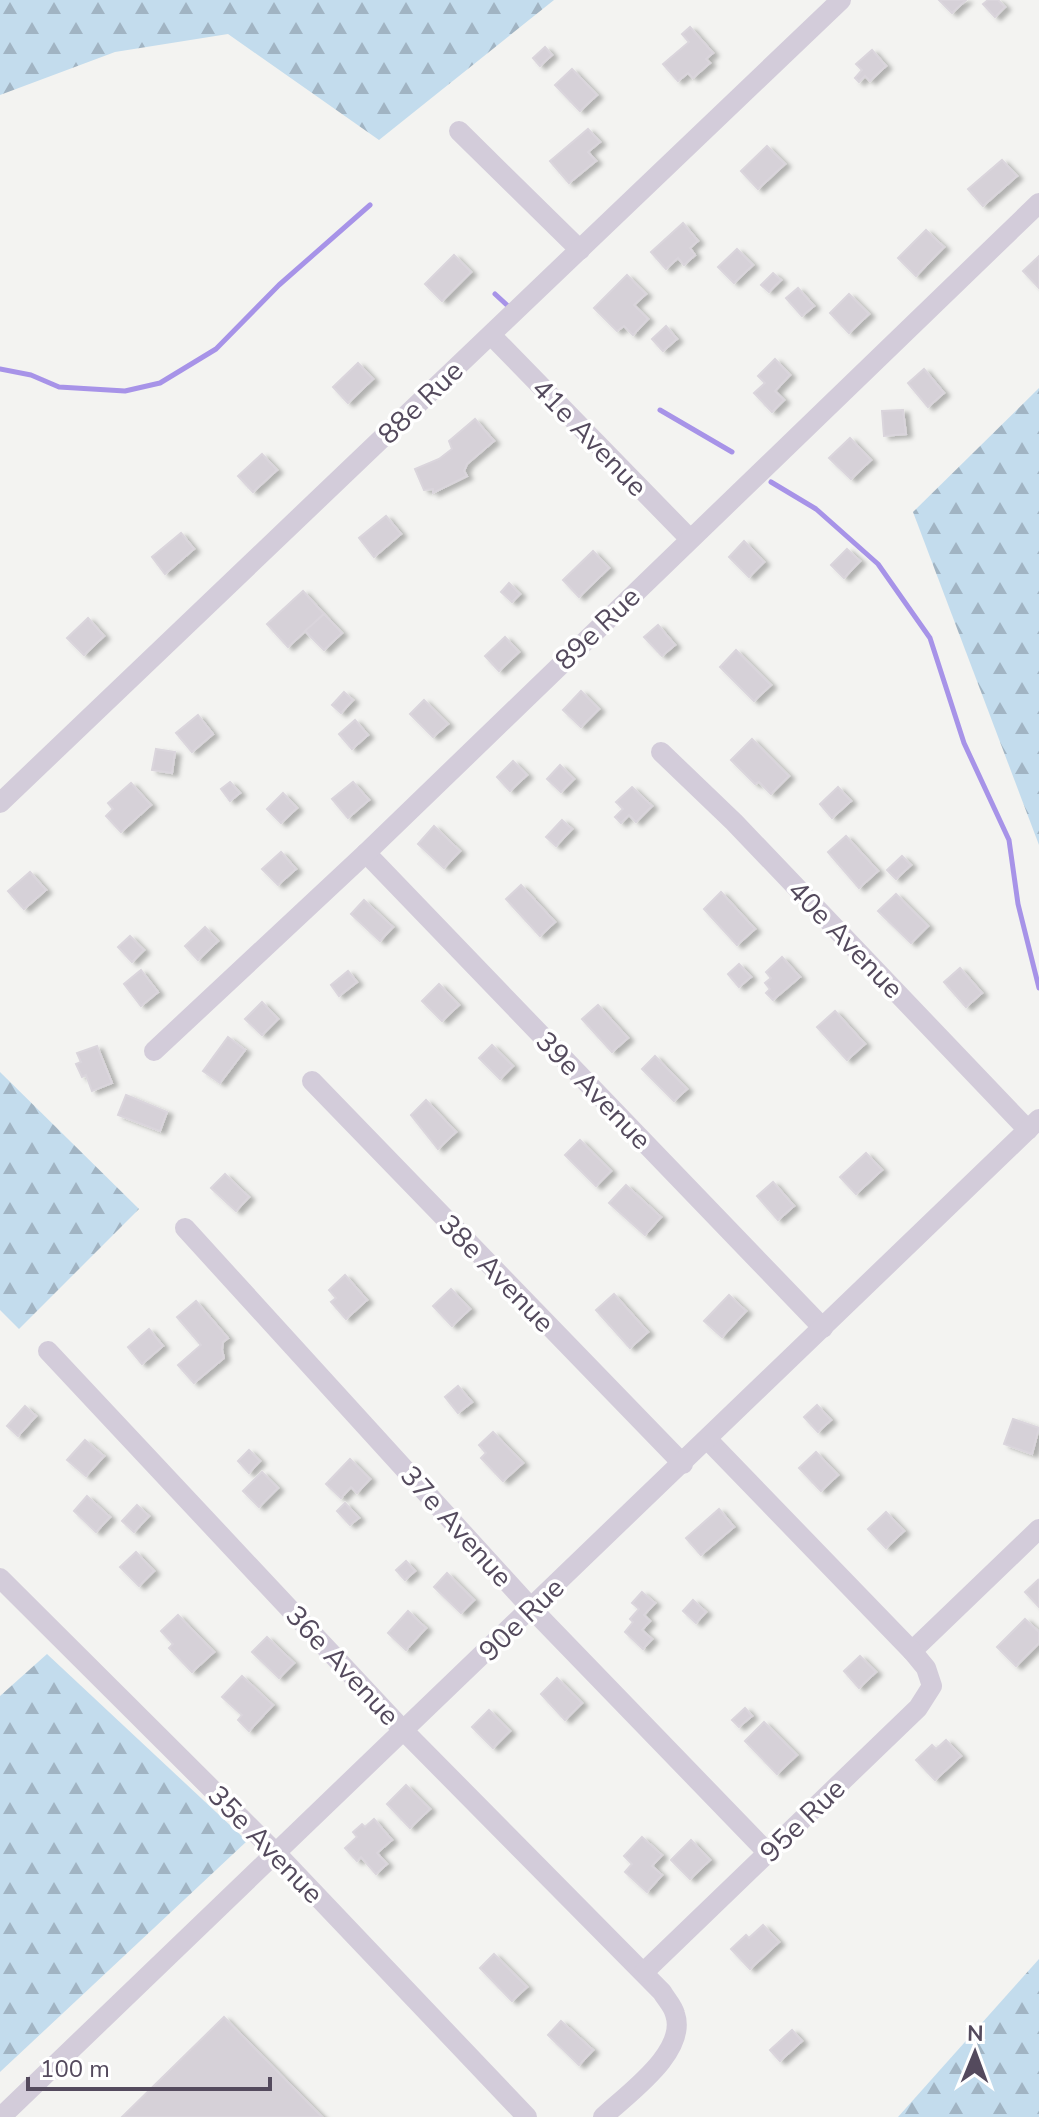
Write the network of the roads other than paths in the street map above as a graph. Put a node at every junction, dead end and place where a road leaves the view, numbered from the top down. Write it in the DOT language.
graph roads {
  1 [pos="841,0"];
  2 [pos="459,131"];
  3 [pos="1039,203"];
  4 [pos="580,250"];
  5 [pos="491,335"];
  6 [pos="690,539"];
  7 [pos="661,752"];
  8 [pos="0,803"];
  9 [pos="366,853"];
  10 [pos="154,1051"];
  11 [pos="312,1081"];
  12 [pos="1034,1124"];
  13 [pos="185,1228"];
  14 [pos="823,1328"];
  15 [pos="48,1351"];
  16 [pos="708,1440"];
  17 [pos="683,1464"];
  18 [pos="1039,1529"];
  19 [pos="0,1578"];
  20 [pos="532,1609"];
  21 [pos="912,1651"];
  22 [pos="404,1731"];
  23 [pos="276,1853"];
  24 [pos="768,1853"];
  25 [pos="644,1972"];
  26 [pos="1,2117"];
  27 [pos="527,2117"];
  28 [pos="603,2117"];
  1 -- 4 [label="street, 88e Rue"];
  2 -- 4 [label="street"];
  3 -- 6 [label="street, 89e Rue"];
  4 -- 5 [label="street, 88e Rue"];
  5 -- 6 [label="street, 41e Avenue"];
  5 -- 8 [label="street, 88e Rue"];
  6 -- 9 [label="street, 89e Rue"];
  7 -- 12 [label="street, 40e Avenue"];
  9 -- 10 [label="street, 89e Rue"];
  9 -- 14 [label="street, 39e Avenue"];
  11 -- 17 [label="street, 38e Avenue"];
  12 -- 14 [label="street, 90e Rue"];
  13 -- 20 [label="street, 37e Avenue"];
  14 -- 16 [label="street, 90e Rue"];
  15 -- 22 [label="street, 36e Avenue"];
  16 -- 17 [label="street, 90e Rue"];
  16 -- 21 [label="street"];
  17 -- 20 [label="street, 90e Rue"];
  18 -- 21 [label="street"];
  19 -- 23 [label="street, 35e Avenue"];
  20 -- 22 [label="street, 90e Rue"];
  20 -- 24 [label="street, 37e Avenue"];
  21 -- 24 [label="street, 95e Rue"];
  22 -- 23 [label="street, 90e Rue"];
  22 -- 25 [label="street, 36e Avenue"];
  23 -- 26 [label="street, 90e Rue"];
  23 -- 27 [label="street, 35e Avenue"];
  24 -- 25 [label="street, 95e Rue"];
  25 -- 28 [label="street"];
}
